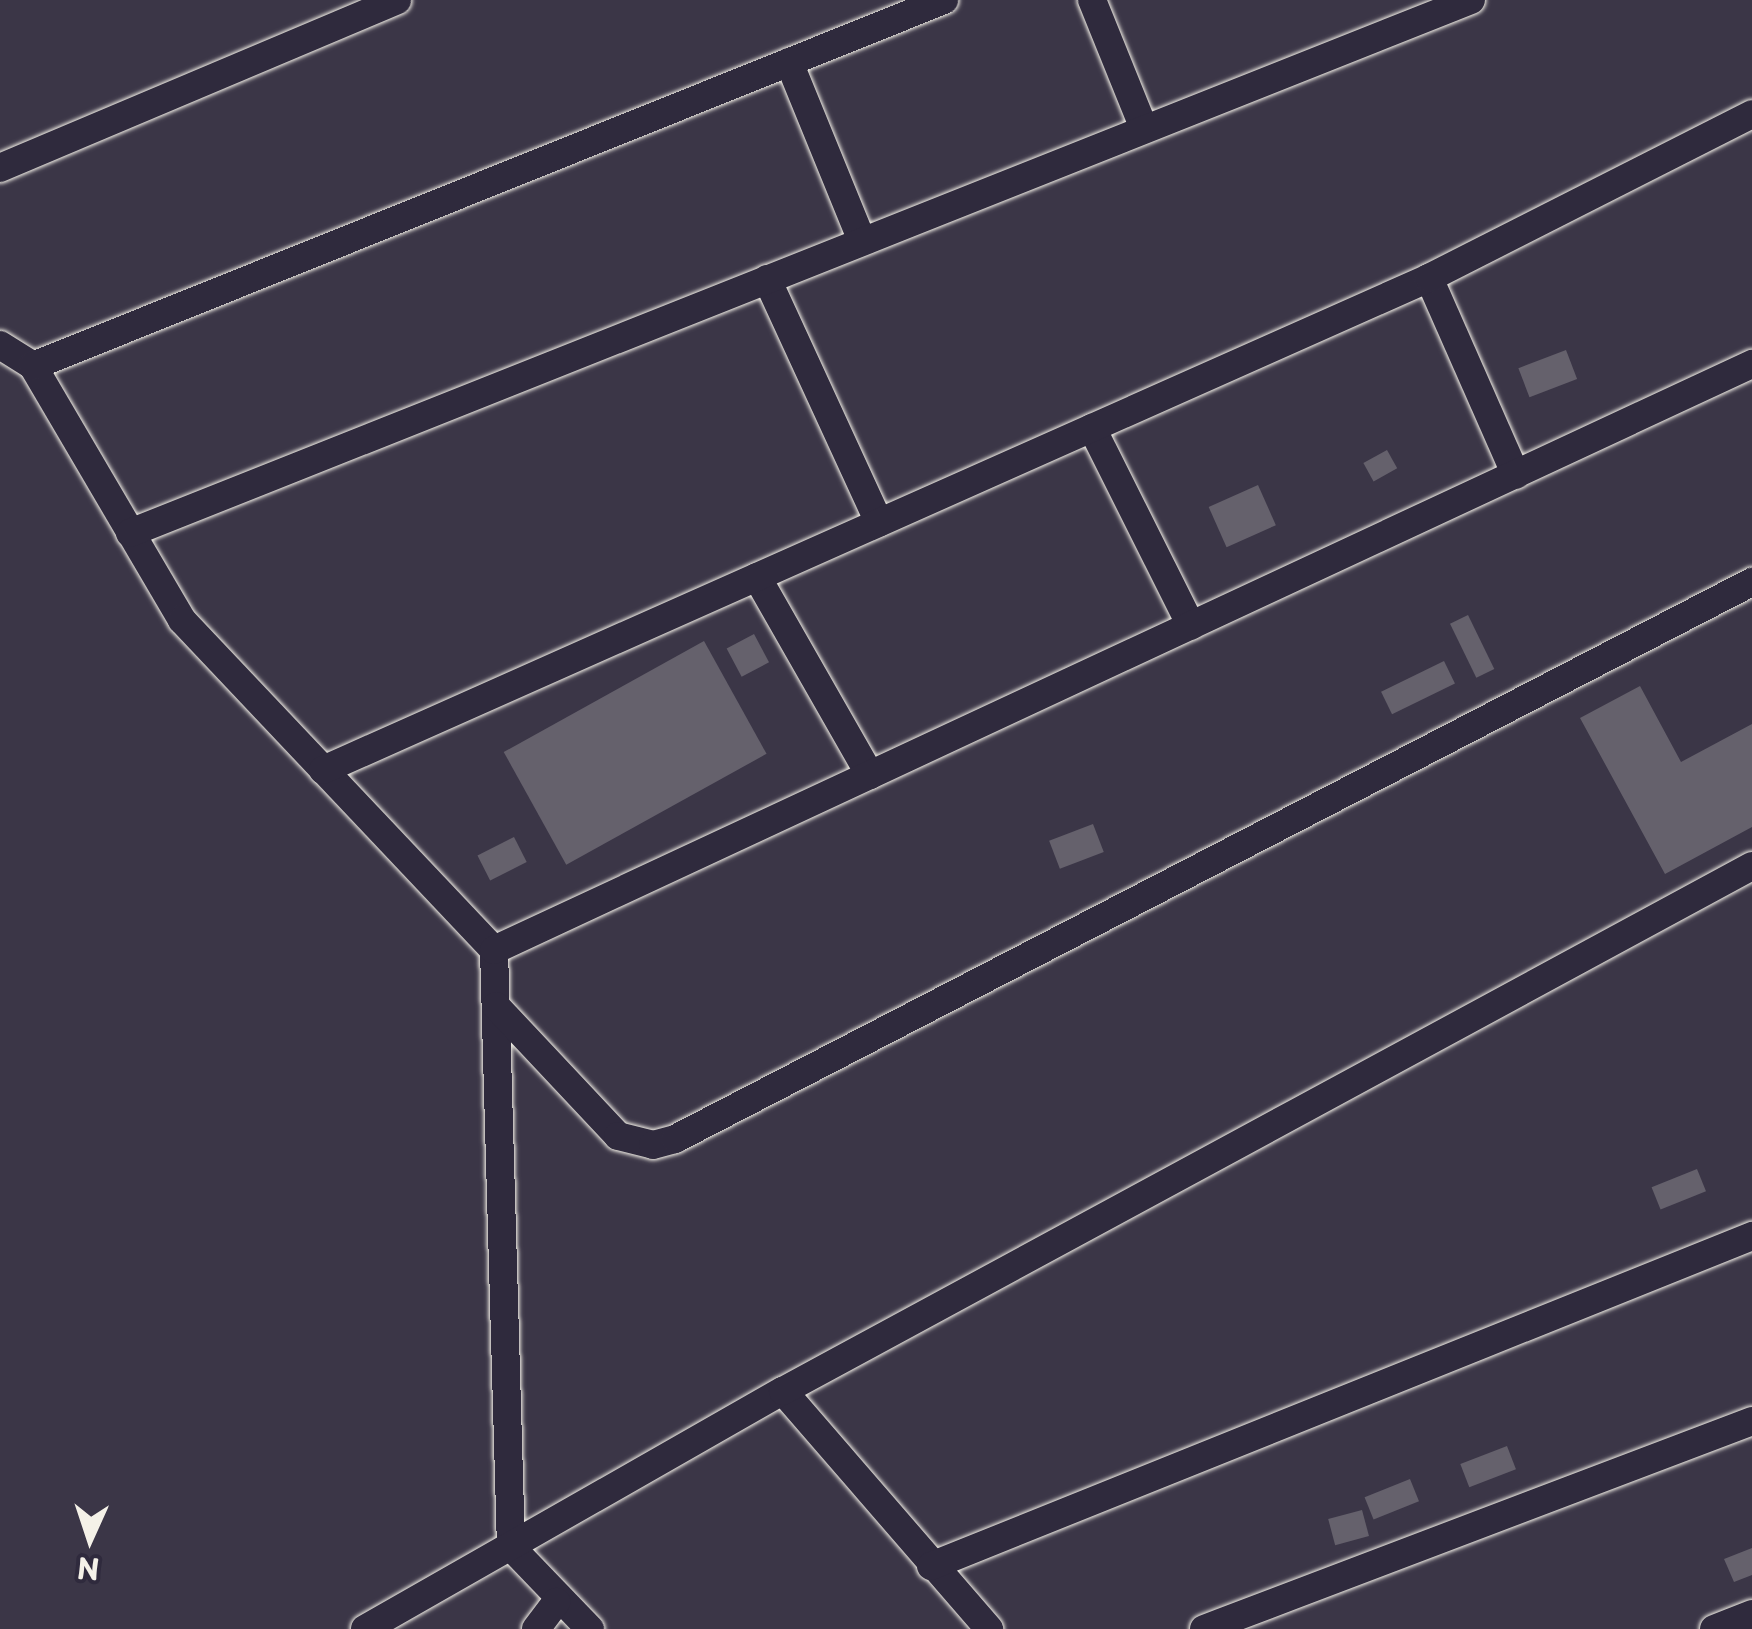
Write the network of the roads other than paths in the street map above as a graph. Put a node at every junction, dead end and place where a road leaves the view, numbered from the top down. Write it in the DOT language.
graph roads {
  1 [pos="397,0"];
  2 [pos="944,0"];
  3 [pos="1092,0"];
  4 [pos="1470,0"];
  5 [pos="790,62"];
  6 [pos="1752,114"];
  7 [pos="1144,129"];
  8 [pos="0,168"];
  9 [pos="862,242"];
  10 [pos="1428,278"];
  11 [pos="768,279"];
  12 [pos="0,345"];
  13 [pos="1752,364"];
  14 [pos="33,366"];
  15 [pos="1092,428"];
  16 [pos="1516,475"];
  17 [pos="879,523"];
  18 [pos="130,532"];
  19 [pos="757,577"];
  20 [pos="1752,582"];
  21 [pos="1191,626"];
  22 [pos="323,770"];
  23 [pos="870,775"];
  24 [pos="1752,866"];
  25 [pos="494,950"];
  26 [pos="496,1006"];
  27 [pos="1752,1236"];
  28 [pos="783,1391"];
  29 [pos="1752,1421"];
  30 [pos="510,1547"];
  31 [pos="931,1566"];
  32 [pos="556,1602"];
  33 [pos="1752,1614"];
  34 [pos="365,1629"];
  35 [pos="536,1629"];
  36 [pos="590,1629"];
  37 [pos="990,1629"];
  38 [pos="1204,1629"];
  39 [pos="1714,1629"];
  1 -- 8 [label="street"];
  2 -- 5 [label="street"];
  3 -- 7 [label="street"];
  4 -- 7 [label="street"];
  5 -- 9 [label="street"];
  5 -- 14 [label="street"];
  6 -- 10 [label="street"];
  7 -- 9 [label="street"];
  9 -- 11 [label="street"];
  10 -- 15 [label="street"];
  10 -- 16 [label="street"];
  11 -- 17 [label="street"];
  11 -- 18 [label="street"];
  12 -- 14 [label="street"];
  13 -- 16 [label="street"];
  14 -- 18 [label="street"];
  15 -- 17 [label="street"];
  15 -- 21 [label="street"];
  16 -- 21 [label="street"];
  17 -- 19 [label="street"];
  18 -- 22 [label="street"];
  19 -- 22 [label="street"];
  19 -- 23 [label="street"];
  20 -- 26 [label="street"];
  21 -- 23 [label="street"];
  22 -- 25 [label="street"];
  23 -- 25 [label="street"];
  24 -- 28 [label="street"];
  25 -- 26 [label="street"];
  26 -- 30 [label="street"];
  27 -- 31 [label="street"];
  28 -- 30 [label="street"];
  28 -- 31 [label="street"];
  29 -- 38 [label="street"];
  30 -- 32 [label="street"];
  30 -- 34 [label="street"];
  31 -- 37 [label="street"];
  32 -- 35 [label="street"];
  32 -- 36 [label="street"];
  33 -- 39 [label="street"];
}
